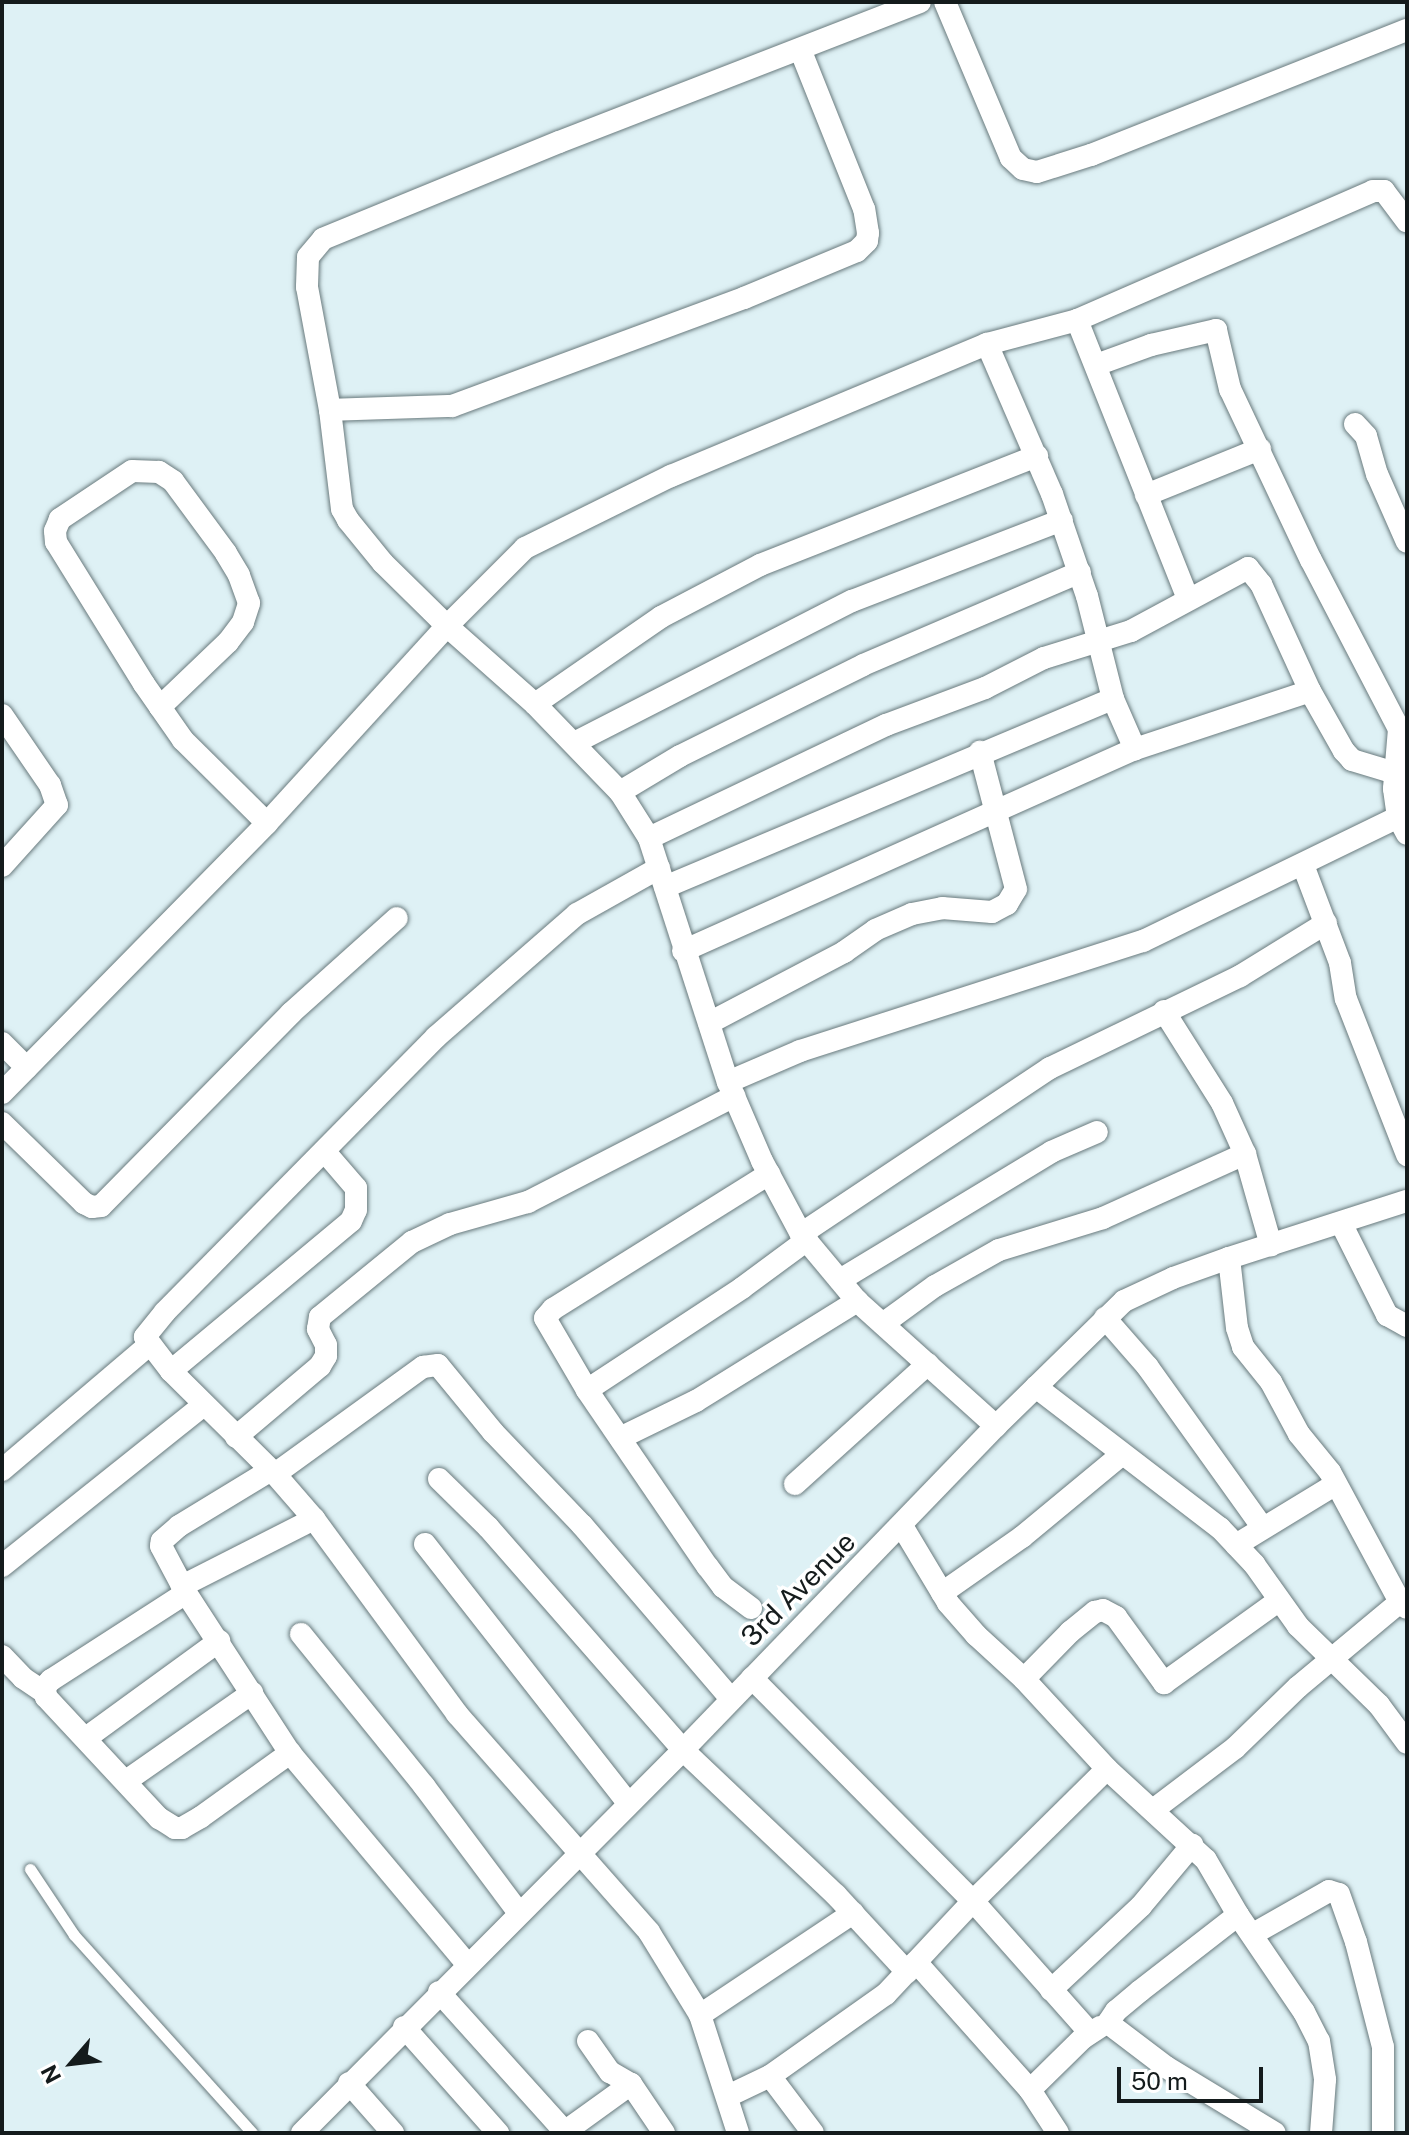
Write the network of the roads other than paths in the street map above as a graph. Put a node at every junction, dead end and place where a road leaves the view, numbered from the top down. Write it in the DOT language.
graph roads {
  1 [pos="920,2"];
  2 [pos="945,2"];
  3 [pos="1407,30"];
  4 [pos="800,49"];
  5 [pos="1407,221"];
  6 [pos="1077,320"];
  7 [pos="987,344"];
  8 [pos="1096,365"];
  9 [pos="330,410"];
  10 [pos="1355,424"];
  11 [pos="1260,449"];
  12 [pos="1037,456"];
  13 [pos="1146,495"];
  14 [pos="1062,520"];
  15 [pos="1407,542"];
  16 [pos="1080,572"];
  17 [pos="1188,599"];
  18 [pos="447,626"];
  19 [pos="1099,640"];
  20 [pos="1310,691"];
  21 [pos="1113,699"];
  22 [pos="535,704"];
  23 [pos="160,707"];
  24 [pos="1399,708"];
  25 [pos="2,715"];
  26 [pos="574,743"];
  27 [pos="1135,749"];
  28 [pos="980,752"];
  29 [pos="1395,773"];
  30 [pos="620,792"];
  31 [pos="996,813"];
  32 [pos="267,823"];
  33 [pos="1402,826"];
  34 [pos="649,838"];
  35 [pos="1303,865"];
  36 [pos="2,866"];
  37 [pos="662,878"];
  38 [pos="397,918"];
  39 [pos="1326,923"];
  40 [pos="683,951"];
  41 [pos="1164,1011"];
  42 [pos="709,1023"];
  43 [pos="2,1043"];
  44 [pos="27,1068"];
  45 [pos="731,1089"];
  46 [pos="2,1093"];
  47 [pos="2,1123"];
  48 [pos="1097,1132"];
  49 [pos="325,1152"];
  50 [pos="1245,1154"];
  51 [pos="1407,1155"];
  52 [pos="769,1174"];
  53 [pos="1407,1201"];
  54 [pos="1342,1225"];
  55 [pos="804,1237"];
  56 [pos="1271,1245"];
  57 [pos="1229,1258"];
  58 [pos="840,1280"];
  59 [pos="857,1301"];
  60 [pos="1105,1318"];
  61 [pos="884,1323"];
  62 [pos="1407,1326"];
  63 [pos="149,1345"];
  64 [pos="928,1364"];
  65 [pos="171,1371"];
  66 [pos="1036,1387"];
  67 [pos="587,1390"];
  68 [pos="204,1405"];
  69 [pos="996,1426"];
  70 [pos="236,1437"];
  71 [pos="620,1438"];
  72 [pos="1121,1455"];
  73 [pos="2,1470"];
  74 [pos="273,1472"];
  75 [pos="439,1479"];
  76 [pos="795,1484"];
  77 [pos="1336,1484"];
  78 [pos="314,1519"];
  79 [pos="902,1526"];
  80 [pos="1263,1528"];
  81 [pos="425,1544"];
  82 [pos="1236,1545"];
  83 [pos="2,1566"];
  84 [pos="184,1589"];
  85 [pos="942,1593"];
  86 [pos="1278,1601"];
  87 [pos="1404,1605"];
  88 [pos="751,1608"];
  89 [pos="301,1634"];
  90 [pos="219,1641"];
  91 [pos="2,1656"];
  92 [pos="1333,1660"];
  93 [pos="752,1678"];
  94 [pos="1024,1679"];
  95 [pos="44,1692"];
  96 [pos="252,1693"];
  97 [pos="731,1699"];
  98 [pos="1404,1733"];
  99 [pos="86,1738"];
  100 [pos="683,1750"];
  101 [pos="290,1753"];
  102 [pos="1107,1769"];
  103 [pos="126,1781"];
  104 [pos="629,1804"];
  105 [pos="1153,1810"];
  106 [pos="1192,1845"];
  107 [pos="579,1854"];
  108 [pos="30,1869"];
  109 [pos="973,1901"];
  110 [pos="519,1913"];
  111 [pos="853,1913"];
  112 [pos="1238,1915"];
  113 [pos="1253,1934"];
  114 [pos="467,1964"];
  115 [pos="911,1967"];
  116 [pos="1051,1990"];
  117 [pos="439,1992"];
  118 [pos="700,2015"];
  119 [pos="404,2027"];
  120 [pos="1099,2028"];
  121 [pos="588,2041"];
  122 [pos="770,2076"];
  123 [pos="349,2083"];
  124 [pos="631,2084"];
  125 [pos="1030,2090"];
  126 [pos="728,2096"];
  127 [pos="564,2132"];
  128 [pos="252,2133"];
  129 [pos="302,2133"];
  130 [pos="393,2133"];
  131 [pos="498,2133"];
  132 [pos="664,2133"];
  133 [pos="738,2133"];
  134 [pos="813,2133"];
  135 [pos="1058,2133"];
  136 [pos="1275,2133"];
  137 [pos="1321,2133"];
  138 [pos="1383,2133"];
  1 -- 4 [label="street"];
  2 -- 3 [label="street"];
  4 -- 9 [label="street"];
  4 -- 9 [label="street"];
  5 -- 6 [label="street"];
  6 -- 7 [label="street"];
  6 -- 8 [label="street"];
  7 -- 12 [label="street"];
  7 -- 18 [label="street"];
  8 -- 11 [label="street"];
  8 -- 13 [label="street"];
  9 -- 18 [label="street"];
  10 -- 15 [label="street"];
  11 -- 13 [label="street"];
  11 -- 24 [label="street"];
  12 -- 14 [label="street"];
  12 -- 22 [label="street"];
  13 -- 17 [label="street"];
  14 -- 16 [label="street"];
  14 -- 26 [label="street"];
  16 -- 19 [label="street"];
  16 -- 30 [label="street"];
  17 -- 19 [label="street"];
  17 -- 20 [label="street"];
  18 -- 22 [label="street"];
  18 -- 32 [label="street"];
  19 -- 21 [label="street"];
  19 -- 34 [label="street"];
  20 -- 27 [label="street"];
  20 -- 29 [label="street"];
  21 -- 27 [label="street"];
  21 -- 28 [label="street"];
  22 -- 26 [label="street"];
  23 -- 23 [label="street"];
  23 -- 32 [label="street"];
  24 -- 29 [label="street"];
  25 -- 36 [label="street"];
  26 -- 30 [label="street"];
  27 -- 31 [label="street"];
  28 -- 31 [label="street"];
  28 -- 37 [label="street"];
  29 -- 33 [label="street"];
  30 -- 34 [label="street"];
  31 -- 40 [label="street"];
  31 -- 42 [label="street"];
  32 -- 44 [label="street"];
  33 -- 35 [label="street"];
  34 -- 37 [label="street"];
  35 -- 39 [label="street"];
  35 -- 45 [label="street"];
  37 -- 40 [label="street"];
  37 -- 49 [label="street"];
  38 -- 47 [label="street"];
  39 -- 41 [label="street"];
  39 -- 51 [label="street"];
  40 -- 42 [label="street"];
  41 -- 50 [label="street"];
  41 -- 55 [label="street"];
  42 -- 45 [label="street"];
  43 -- 44 [label="street"];
  44 -- 46 [label="street"];
  45 -- 52 [label="street"];
  45 -- 70 [label="street"];
  48 -- 58 [label="street"];
  49 -- 63 [label="street"];
  49 -- 65 [label="street"];
  50 -- 56 [label="street"];
  50 -- 61 [label="street"];
  52 -- 55 [label="street"];
  52 -- 67 [label="street"];
  53 -- 54 [label="street, 3rd Avenue"];
  54 -- 56 [label="street, 3rd Avenue"];
  54 -- 62 [label="street"];
  55 -- 58 [label="street"];
  55 -- 67 [label="street"];
  56 -- 57 [label="street, 3rd Avenue"];
  57 -- 60 [label="street, 3rd Avenue"];
  57 -- 77 [label="street"];
  58 -- 59 [label="street"];
  59 -- 61 [label="street"];
  59 -- 71 [label="street"];
  60 -- 66 [label="street, 3rd Avenue"];
  60 -- 80 [label="street"];
  61 -- 64 [label="street"];
  63 -- 65 [label="street"];
  63 -- 73 [label="street"];
  64 -- 69 [label="street"];
  64 -- 76 [label="street"];
  65 -- 68 [label="street"];
  66 -- 69 [label="street, 3rd Avenue"];
  66 -- 72 [label="street"];
  67 -- 71 [label="street"];
  68 -- 70 [label="street"];
  68 -- 83 [label="street"];
  69 -- 79 [label="street, 3rd Avenue"];
  70 -- 74 [label="street"];
  71 -- 88 [label="street"];
  72 -- 82 [label="street"];
  72 -- 85 [label="street"];
  74 -- 78 [label="street"];
  74 -- 84 [label="street"];
  74 -- 97 [label="street"];
  75 -- 100 [label="street"];
  77 -- 80 [label="street"];
  77 -- 87 [label="street"];
  78 -- 84 [label="street"];
  78 -- 107 [label="street"];
  79 -- 85 [label="street"];
  79 -- 93 [label="street, 3rd Avenue"];
  80 -- 82 [label="street"];
  81 -- 104 [label="street"];
  82 -- 86 [label="street"];
  84 -- 90 [label="street"];
  84 -- 95 [label="street"];
  85 -- 94 [label="street"];
  86 -- 92 [label="street"];
  86 -- 94 [label="street"];
  87 -- 92 [label="street"];
  89 -- 110 [label="street"];
  90 -- 96 [label="street"];
  90 -- 99 [label="street"];
  91 -- 95 [label="street"];
  92 -- 98 [label="street"];
  92 -- 105 [label="street"];
  93 -- 97 [label="street, 3rd Avenue"];
  93 -- 109 [label="street"];
  94 -- 102 [label="street"];
  95 -- 99 [label="street"];
  96 -- 101 [label="street"];
  96 -- 103 [label="street"];
  97 -- 100 [label="street, 3rd Avenue"];
  99 -- 103 [label="street"];
  100 -- 104 [label="street, 3rd Avenue"];
  100 -- 111 [label="street"];
  101 -- 103 [label="street"];
  101 -- 114 [label="street"];
  102 -- 105 [label="street"];
  102 -- 109 [label="street"];
  104 -- 107 [label="street, 3rd Avenue"];
  105 -- 106 [label="street"];
  106 -- 112 [label="street"];
  106 -- 116 [label="street"];
  107 -- 110 [label="street, 3rd Avenue"];
  107 -- 118 [label="street"];
  108 -- 128 [label="lane"];
  109 -- 115 [label="street"];
  109 -- 116 [label="street"];
  110 -- 114 [label="street, 3rd Avenue"];
  111 -- 115 [label="street"];
  111 -- 118 [label="street"];
  112 -- 113 [label="street"];
  112 -- 120 [label="street"];
  113 -- 137 [label="street"];
  113 -- 138 [label="street"];
  114 -- 117 [label="street, 3rd Avenue"];
  115 -- 122 [label="street"];
  115 -- 125 [label="street"];
  116 -- 120 [label="street"];
  117 -- 119 [label="street, 3rd Avenue"];
  117 -- 127 [label="street"];
  118 -- 126 [label="street"];
  119 -- 123 [label="street, 3rd Avenue"];
  119 -- 131 [label="street"];
  120 -- 125 [label="street"];
  120 -- 136 [label="street"];
  121 -- 124 [label="street"];
  122 -- 126 [label="street"];
  122 -- 134 [label="street"];
  123 -- 129 [label="street, 3rd Avenue"];
  123 -- 130 [label="street"];
  124 -- 127 [label="street"];
  124 -- 132 [label="street"];
  125 -- 135 [label="street"];
  126 -- 133 [label="street"];
}
